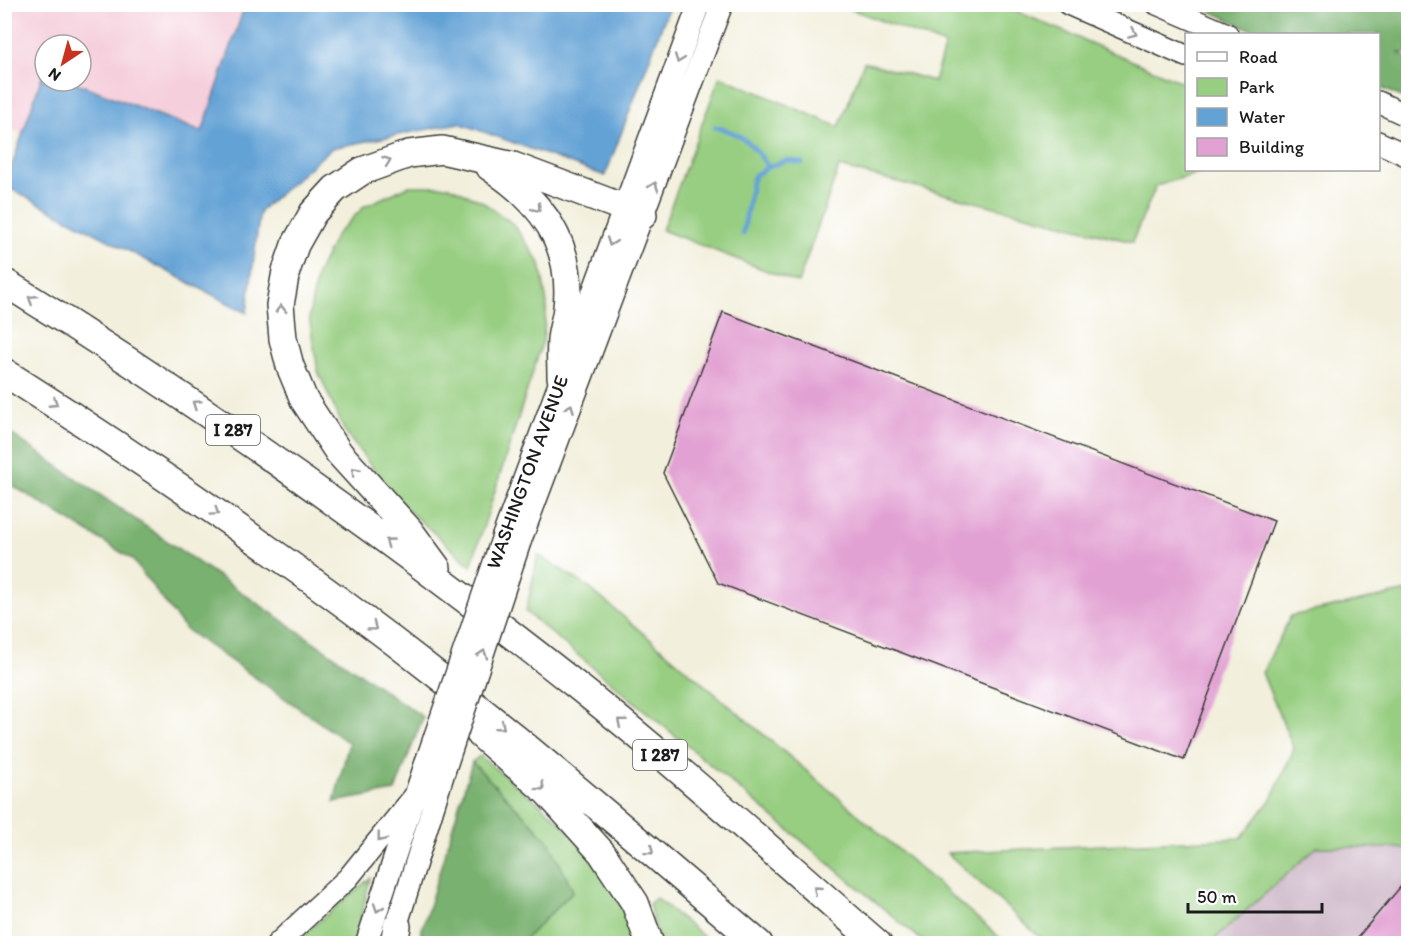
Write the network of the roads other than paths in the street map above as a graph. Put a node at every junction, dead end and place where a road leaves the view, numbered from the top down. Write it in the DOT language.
graph roads {
  1 [pos="699,4"];
  2 [pos="722,4"];
  3 [pos="733,4"];
  4 [pos="1068,4"];
  5 [pos="1157,4"];
  6 [pos="1225,33"];
  7 [pos="1185,56"];
  8 [pos="696,77"];
  9 [pos="1380,103"];
  10 [pos="1408,116"];
  11 [pos="1380,143"];
  12 [pos="1408,156"];
  13 [pos="476,158"];
  14 [pos="633,212"];
  15 [pos="4,282"];
  16 [pos="4,372"];
  17 [pos="561,377"];
  18 [pos="512,539"];
  19 [pos="453,589"];
  20 [pos="439,676"];
  21 [pos="436,764"];
  22 [pos="417,793"];
  23 [pos="394,938"];
  24 [pos="277,944"];
  25 [pos="366,944"];
  26 [pos="650,944"];
  27 [pos="759,944"];
  28 [pos="878,944"];
  1 -- 14 [label="main road, WASHINGTON AVENUE, one-way"];
  2 -- 8 [label="main road, WASHINGTON AVENUE"];
  3 -- 8 [label="main road"];
  4 -- 7 [label="main road, one-way"];
  5 -- 6 [label="main road"];
  14 -- 8 [label="main road, WASHINGTON AVENUE, one-way"];
  9 -- 10 [label="main road"];
  11 -- 12 [label="main road"];
  13 -- 14 [label="highway"];
  13 -- 17 [label="highway, one-way"];
  19 -- 13 [label="highway, one-way"];
  14 -- 17 [label="main road, WASHINGTON AVENUE, one-way"];
  18 -- 14 [label="main road, WASHINGTON AVENUE, one-way"];
  19 -- 15 [label="highway, I 287, one-way"];
  16 -- 20 [label="highway, one-way"];
  17 -- 18 [label="main road, WASHINGTON AVENUE"];
  18 -- 21 [label="main road, WASHINGTON AVENUE, bridge"];
  28 -- 19 [label="highway, I 287, one-way"];
  20 -- 26 [label="highway, one-way"];
  20 -- 27 [label="highway, one-way"];
  21 -- 22 [label="main road, WASHINGTON AVENUE"];
  21 -- 23 [label="main road, WASHINGTON AVENUE"];
  22 -- 24 [label="main road, one-way"];
  22 -- 25 [label="main road, WASHINGTON AVENUE, one-way"];
}
